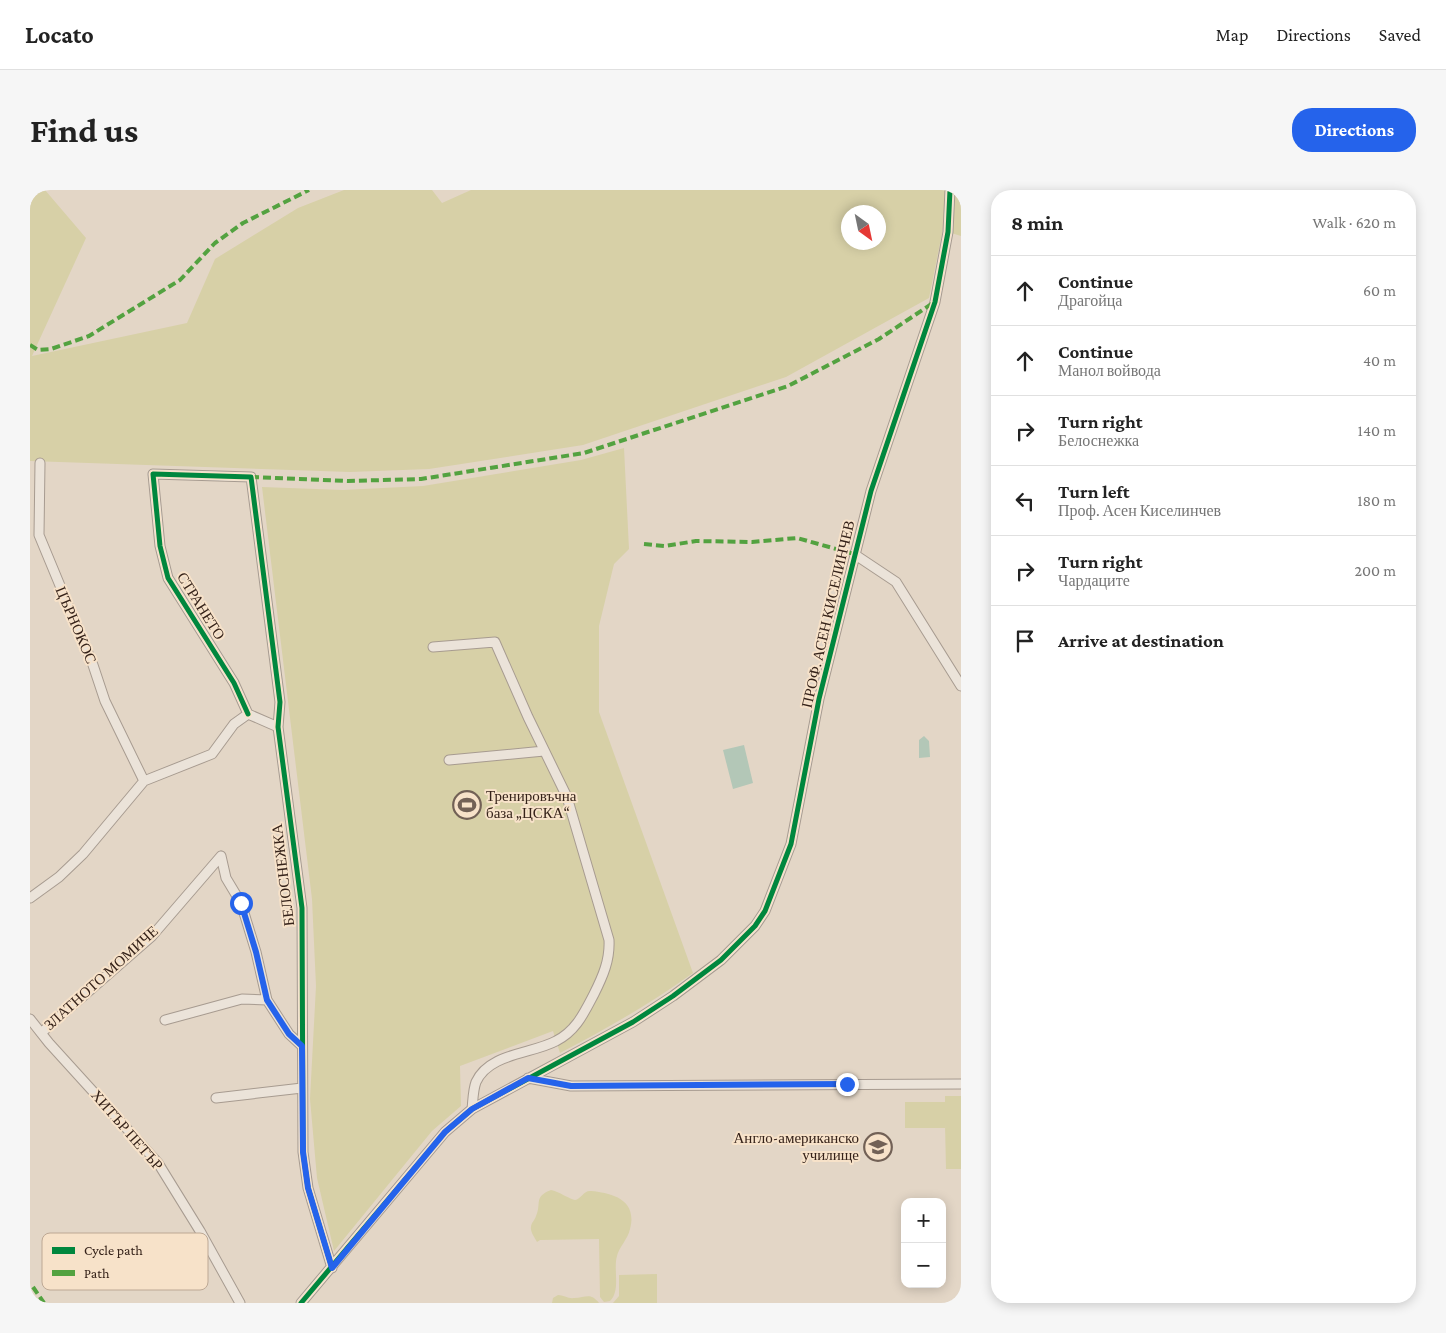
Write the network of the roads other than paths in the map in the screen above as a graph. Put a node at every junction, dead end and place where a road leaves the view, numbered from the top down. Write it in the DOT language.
graph roads {
  1 [pos="950,191"];
  2 [pos="40,463"];
  3 [pos="153,474"];
  4 [pos="854,554"];
  5 [pos="433,647"];
  6 [pos="961,686"];
  7 [pos="248,714"];
  8 [pos="278,727"];
  9 [pos="544,751"];
  10 [pos="449,760"];
  11 [pos="144,781"];
  12 [pos="30,898"];
  13 [pos="267,1000"];
  14 [pos="30,1020"];
  15 [pos="165,1020"];
  16 [pos="41,1033"];
  17 [pos="302,1046"];
  18 [pos="528,1078"];
  19 [pos="961,1084"];
  20 [pos="302,1088"];
  21 [pos="216,1098"];
  22 [pos="472,1109"];
  23 [pos="201,1233"];
  24 [pos="208,1245"];
  25 [pos="332,1268"];
  26 [pos="240,1303"];
  27 [pos="301,1303"];
  1 -- 4 [label="street, ПРОФ. АСЕН КИСЕЛИНЧЕВ"];
  2 -- 11 [label="street, ЦЪРНОКОС"];
  3 -- 7 [label="street, СТРАНЕТО"];
  3 -- 8 [label="street, БЕЛОСНЕЖКА"];
  4 -- 6 [label="street"];
  4 -- 18 [label="street, ПРОФ. АСЕН КИСЕЛИНЧЕВ"];
  5 -- 9 [label="street"];
  7 -- 8 [label="street"];
  7 -- 11 [label="street"];
  8 -- 17 [label="street, БЕЛОСНЕЖКА"];
  9 -- 10 [label="street"];
  9 -- 22 [label="street"];
  11 -- 12 [label="street"];
  13 -- 15 [label="street"];
  13 -- 16 [label="street, ЗЛАТНОТО МОМИЧЕ"];
  13 -- 17 [label="street"];
  14 -- 16 [label="street, ХИТЪР ПЕТЪР"];
  16 -- 23 [label="street, ХИТЪР ПЕТЪР"];
  17 -- 20 [label="street, БЕЛОСНЕЖКА"];
  18 -- 19 [label="street"];
  18 -- 22 [label="street, ПРОФ. АСЕН КИСЕЛИНЧЕВ"];
  20 -- 21 [label="street"];
  20 -- 25 [label="street, БЕЛОСНЕЖКА"];
  22 -- 25 [label="street, ПРОФ. АСЕН КИСЕЛИНЧЕВ"];
  24 -- 26 [label="street, ХИТЪР ПЕТЪР"];
  25 -- 27 [label="street, ПРОФ. АСЕН КИСЕЛИНЧЕВ"];
}
